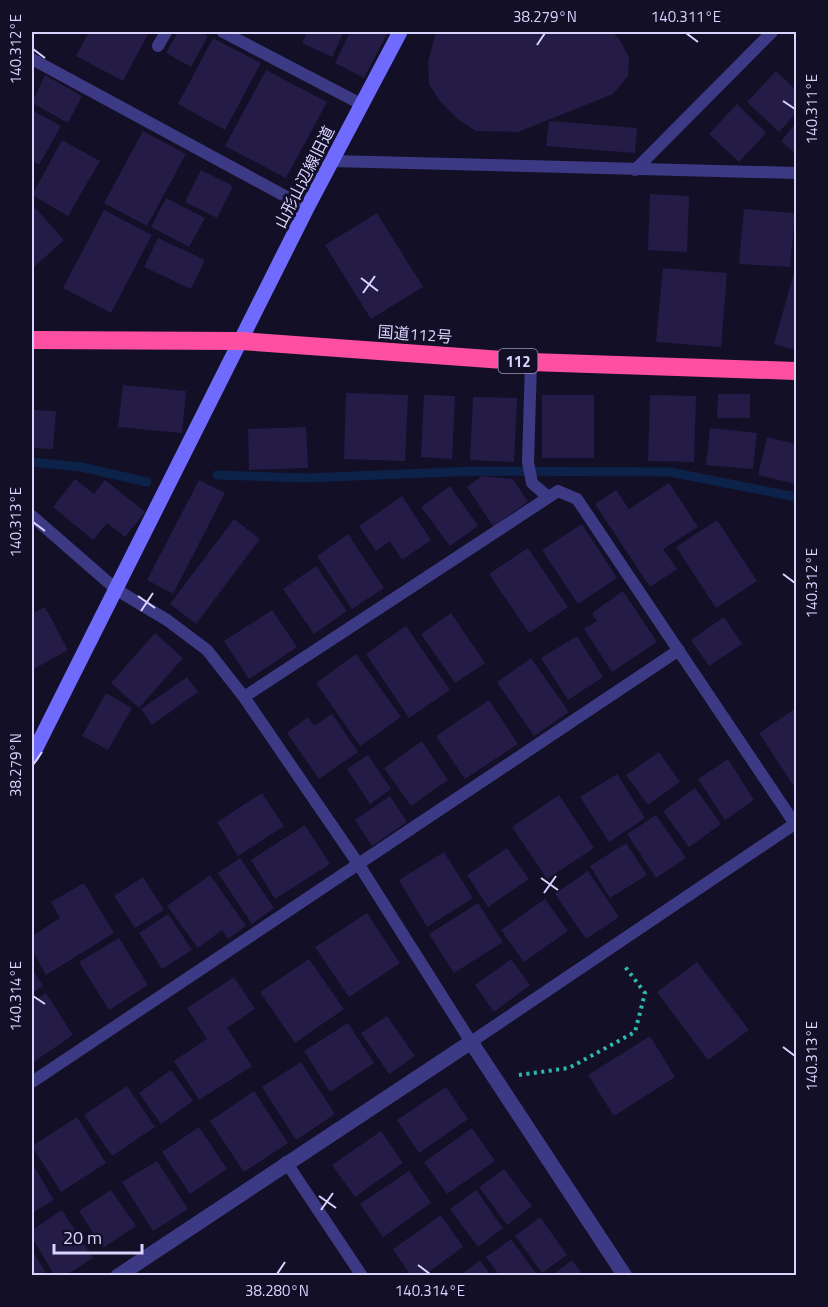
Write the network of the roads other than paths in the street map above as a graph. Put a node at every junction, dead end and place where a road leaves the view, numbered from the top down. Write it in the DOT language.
graph roads {
  1 [pos="166,32"];
  2 [pos="224,32"];
  3 [pos="400,32"];
  4 [pos="772,32"];
  5 [pos="158,46"];
  6 [pos="32,59"];
  7 [pos="361,104"];
  8 [pos="332,161"];
  9 [pos="635,170"];
  10 [pos="796,173"];
  11 [pos="307,208"];
  12 [pos="32,340"];
  13 [pos="241,341"];
  14 [pos="531,362"];
  15 [pos="796,371"];
  16 [pos="547,496"];
  17 [pos="32,516"];
  18 [pos="117,590"];
  19 [pos="679,650"];
  20 [pos="244,697"];
  21 [pos="32,756"];
  22 [pos="796,823"];
  23 [pos="360,865"];
  24 [pos="471,1042"];
  25 [pos="32,1082"];
  26 [pos="286,1162"];
  27 [pos="118,1275"];
  28 [pos="362,1275"];
  29 [pos="625,1275"];
  1 -- 5 [label="lane"];
  2 -- 7 [label="lane"];
  3 -- 7 [label="street, 山形山辺線旧道"];
  4 -- 9 [label="lane"];
  6 -- 11 [label="lane"];
  7 -- 8 [label="street, 山形山辺線旧道"];
  8 -- 9 [label="lane"];
  8 -- 11 [label="street, 山形山辺線旧道"];
  9 -- 10 [label="lane"];
  11 -- 13 [label="street, 山形山辺線旧道"];
  12 -- 13 [label="highway, 国道112号 / 112"];
  13 -- 14 [label="highway, 国道112号 / 112"];
  13 -- 18 [label="street, 山形山辺線旧道"];
  14 -- 15 [label="highway, 国道112号 / 112"];
  14 -- 16 [label="lane"];
  16 -- 19 [label="lane"];
  16 -- 20 [label="lane"];
  17 -- 18 [label="lane"];
  18 -- 20 [label="lane"];
  18 -- 21 [label="street, 山形山辺線旧道"];
  19 -- 22 [label="lane"];
  19 -- 23 [label="lane"];
  20 -- 23 [label="lane"];
  22 -- 24 [label="lane"];
  23 -- 24 [label="lane"];
  23 -- 25 [label="lane"];
  24 -- 26 [label="street"];
  24 -- 29 [label="street"];
  26 -- 27 [label="street"];
  26 -- 28 [label="lane"];
}
